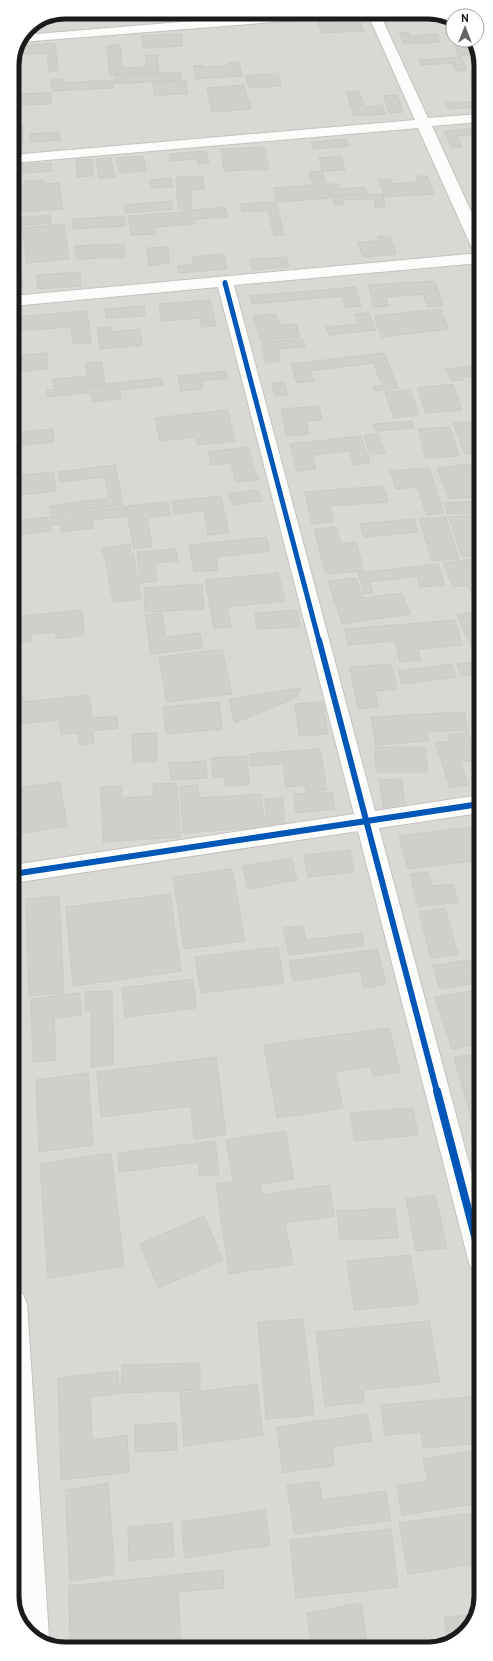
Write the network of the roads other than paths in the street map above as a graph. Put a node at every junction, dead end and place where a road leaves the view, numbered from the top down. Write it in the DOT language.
graph roads {
  1 [pos="265,19"];
  2 [pos="375,19"];
  3 [pos="27,39"];
  4 [pos="474,119"];
  5 [pos="423,123"];
  6 [pos="19,158"];
  7 [pos="474,235"];
  8 [pos="474,259"];
  9 [pos="225,282"];
  10 [pos="19,300"];
  11 [pos="474,805"];
  12 [pos="366,821"];
  13 [pos="19,873"];
  14 [pos="474,1232"];
  15 [pos="19,1404"];
  16 [pos="33,1630"];
  1 -- 3 [label="street"];
  2 -- 5 [label="street"];
  4 -- 5 [label="street"];
  5 -- 6 [label="street"];
  5 -- 7 [label="street"];
  8 -- 9 [label="street"];
  9 -- 10 [label="street"];
  9 -- 12 [label="street"];
  11 -- 12 [label="street"];
  12 -- 13 [label="street"];
  12 -- 14 [label="street"];
  15 -- 16 [label="street"];
}
